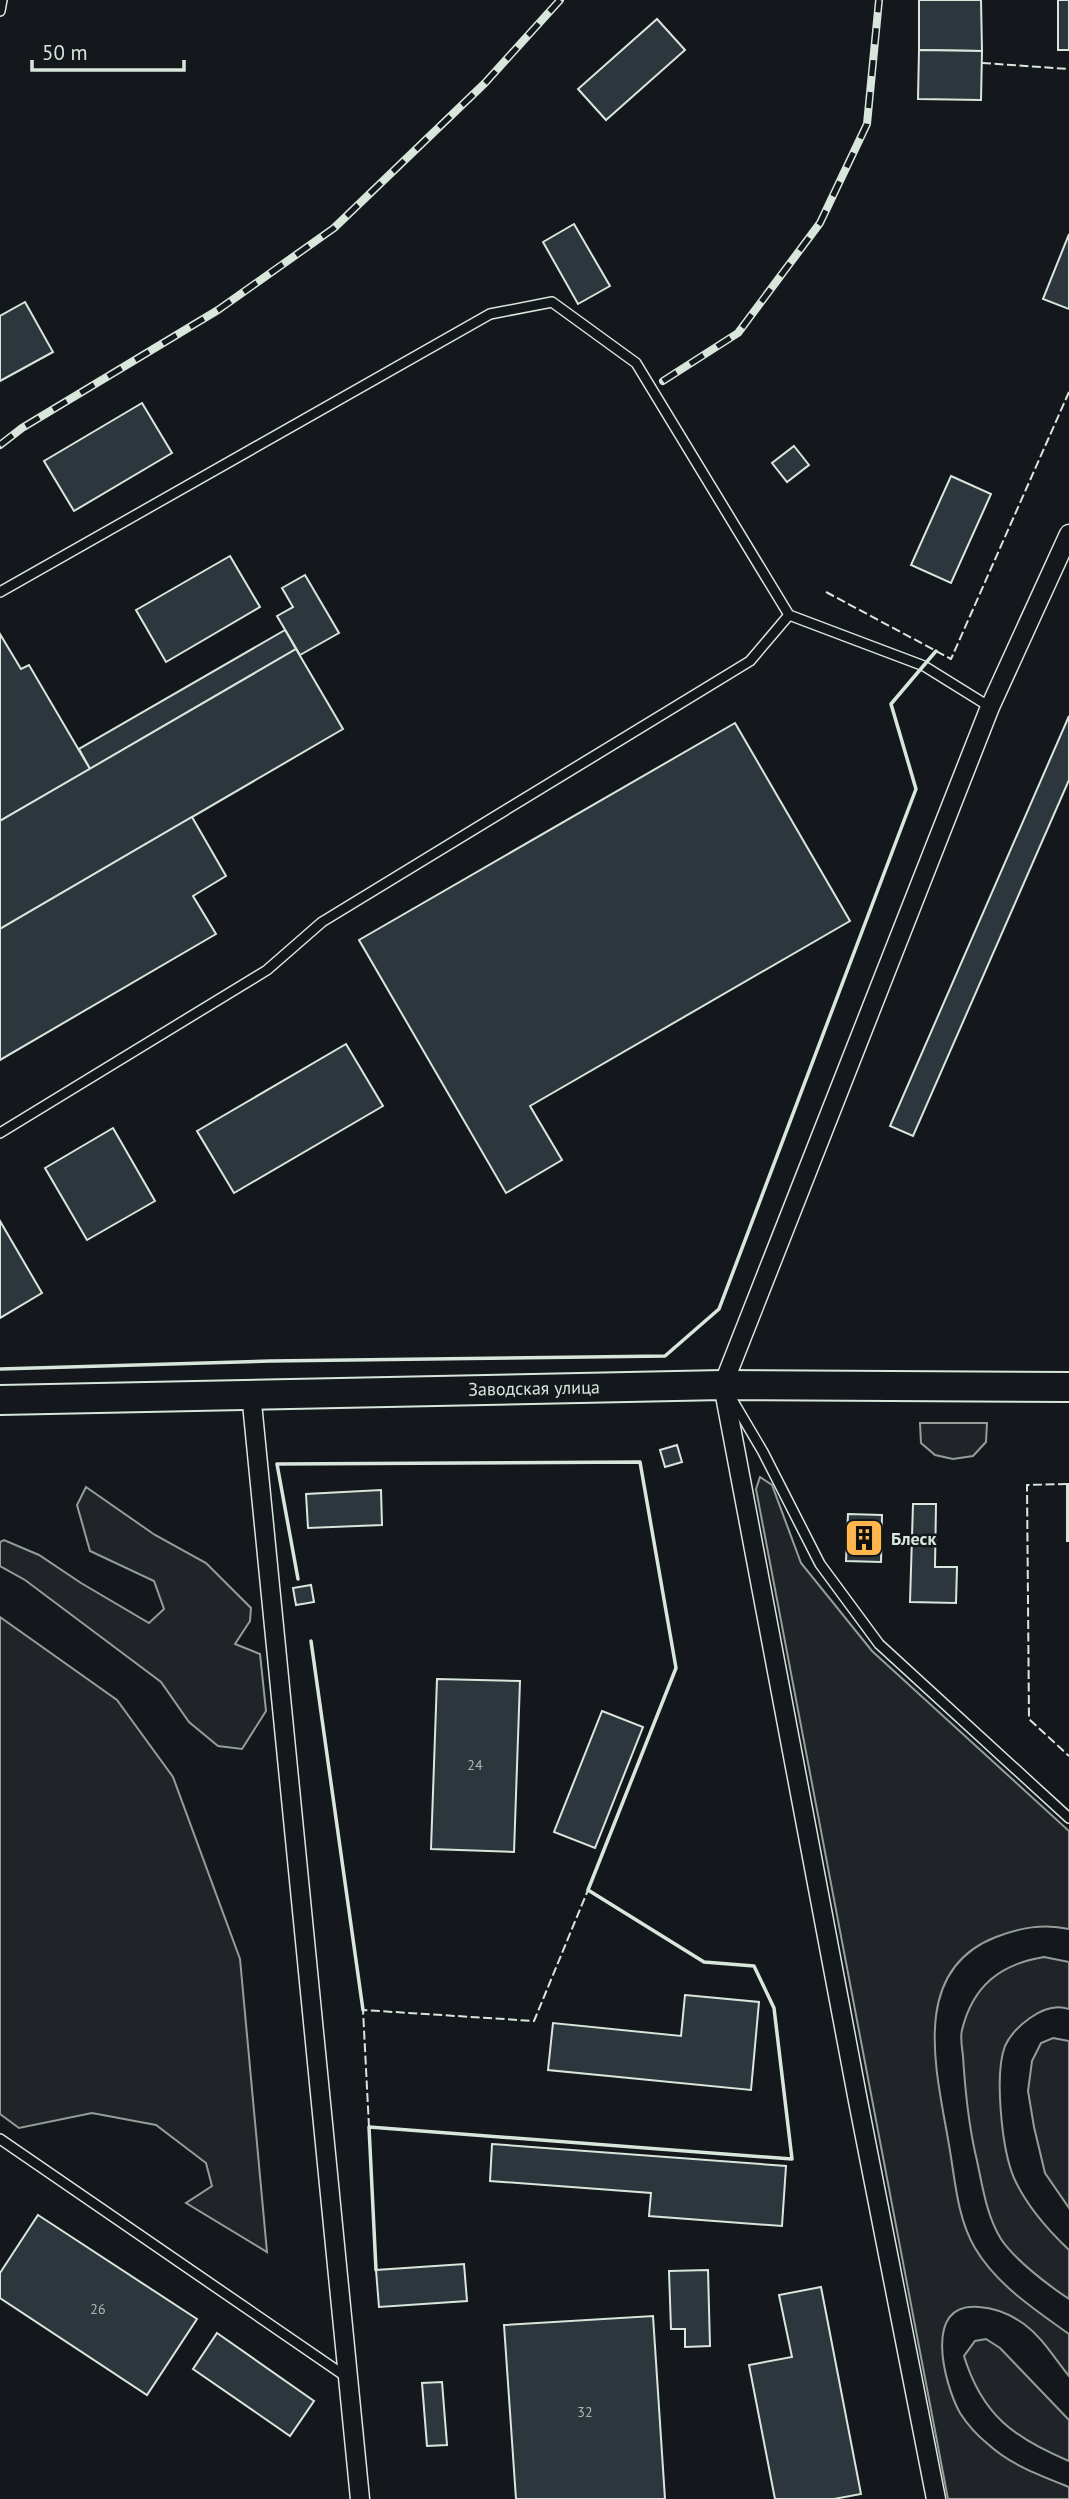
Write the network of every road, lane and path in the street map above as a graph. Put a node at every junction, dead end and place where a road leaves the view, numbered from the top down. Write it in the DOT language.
graph roads {
  1 [pos="2,0"];
  2 [pos="0,11"];
  3 [pos="1069,534"];
  4 [pos="0,592"];
  5 [pos="789,615"];
  6 [pos="990,707"];
  7 [pos="0,1133"];
  8 [pos="723,1385"];
  9 [pos="1069,1387"];
  10 [pos="251,1393"];
  11 [pos="0,1399"];
  12 [pos="1069,1818"];
  13 [pos="0,2139"];
  14 [pos="348,2378"];
  15 [pos="360,2499"];
  16 [pos="936,2499"];
  1 -- 2 [label="lane"];
  3 -- 6 [label="street"];
  4 -- 5 [label="lane"];
  5 -- 6 [label="lane"];
  5 -- 7 [label="lane"];
  6 -- 8 [label="street"];
  8 -- 9 [label="main road, Заводская улица"];
  8 -- 10 [label="main road, Заводская улица"];
  8 -- 12 [label="lane"];
  8 -- 16 [label="street"];
  10 -- 11 [label="main road, Заводская улица"];
  10 -- 14 [label="street"];
  13 -- 14 [label="lane"];
  14 -- 15 [label="street"];
}
